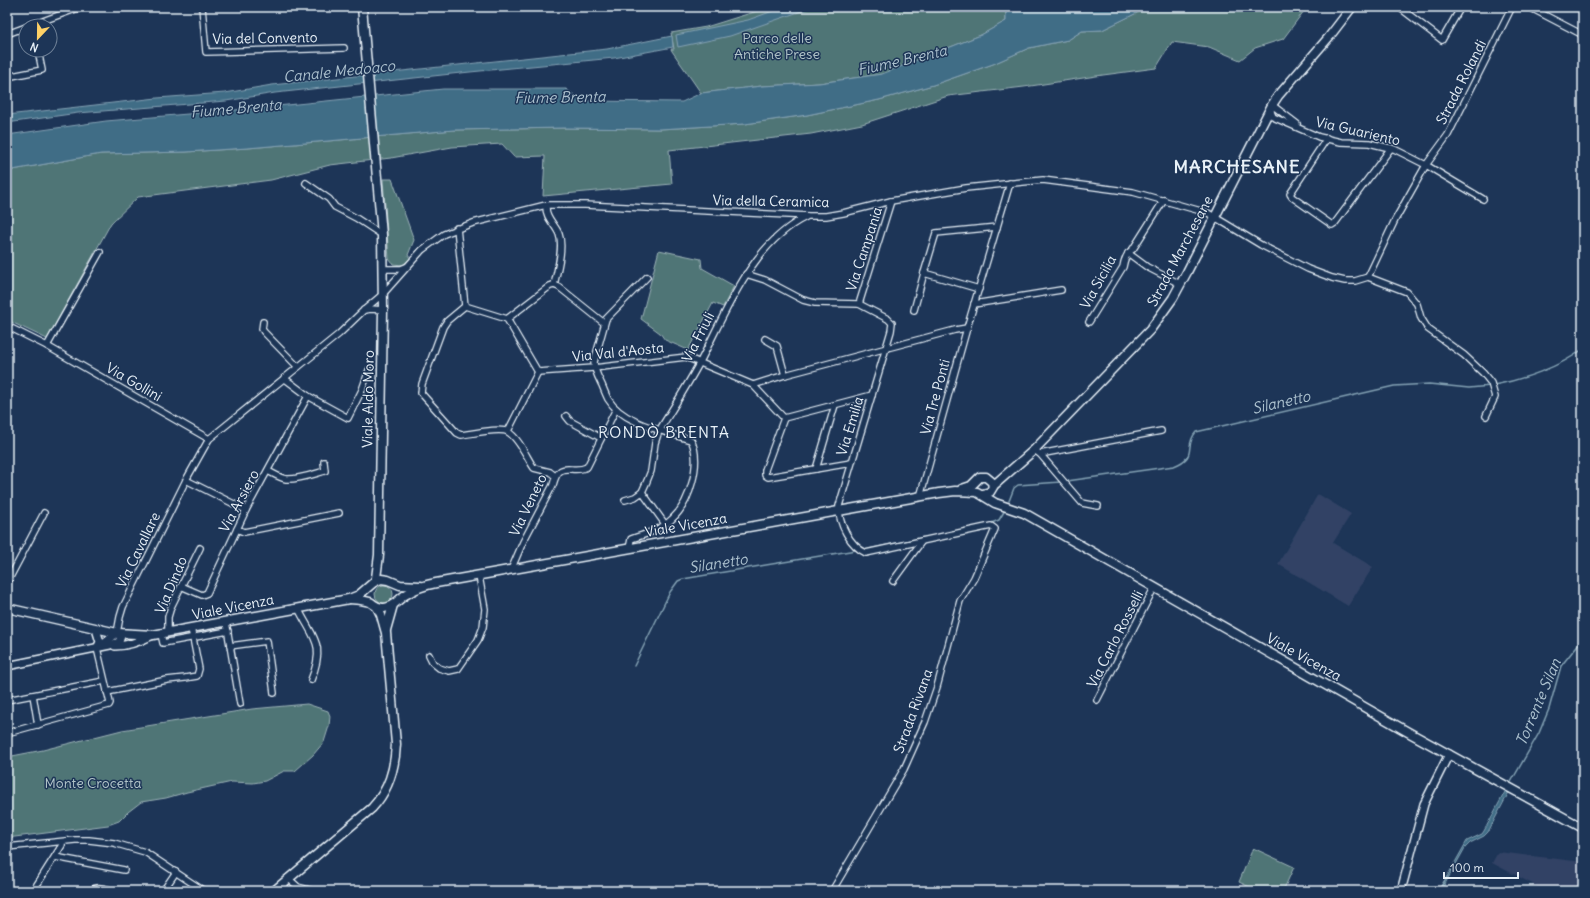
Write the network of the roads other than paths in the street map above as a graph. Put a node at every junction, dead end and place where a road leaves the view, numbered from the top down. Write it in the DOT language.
graph roads {
  1 [pos="81,7"];
  2 [pos="202,7"];
  3 [pos="362,7"];
  4 [pos="1352,7"];
  5 [pos="1399,7"];
  6 [pos="1461,7"];
  7 [pos="1512,7"];
  8 [pos="1529,7"];
  9 [pos="68,9"];
  10 [pos="48,18"];
  11 [pos="18,30"];
  12 [pos="7,34"];
  13 [pos="1583,35"];
  14 [pos="344,48"];
  15 [pos="40,58"];
  16 [pos="7,77"];
  17 [pos="1271,107"];
  18 [pos="1281,120"];
  19 [pos="1261,126"];
  20 [pos="1306,131"];
  21 [pos="1327,138"];
  22 [pos="1391,148"];
  23 [pos="1426,165"];
  24 [pos="306,183"];
  25 [pos="1010,183"];
  26 [pos="1483,199"];
  27 [pos="1164,200"];
  28 [pos="891,201"];
  29 [pos="546,205"];
  30 [pos="809,216"];
  31 [pos="1215,216"];
  32 [pos="997,227"];
  33 [pos="458,228"];
  34 [pos="382,235"];
  35 [pos="100,252"];
  36 [pos="1128,253"];
  37 [pos="408,266"];
  38 [pos="383,269"];
  39 [pos="924,273"];
  40 [pos="746,274"];
  41 [pos="647,277"];
  42 [pos="1368,277"];
  43 [pos="1180,284"];
  44 [pos="554,285"];
  45 [pos="978,289"];
  46 [pos="1061,290"];
  47 [pos="383,294"];
  48 [pos="859,304"];
  49 [pos="974,304"];
  50 [pos="465,306"];
  51 [pos="364,310"];
  52 [pos="383,310"];
  53 [pos="914,310"];
  54 [pos="507,319"];
  55 [pos="263,322"];
  56 [pos="1090,322"];
  57 [pos="604,323"];
  58 [pos="7,326"];
  59 [pos="967,328"];
  60 [pos="765,339"];
  61 [pos="47,346"];
  62 [pos="886,349"];
  63 [pos="700,362"];
  64 [pos="298,367"];
  65 [pos="594,368"];
  66 [pos="369,370"];
  67 [pos="538,372"];
  68 [pos="785,375"];
  69 [pos="284,378"];
  70 [pos="753,385"];
  71 [pos="872,395"];
  72 [pos="308,396"];
  73 [pos="835,405"];
  74 [pos="616,409"];
  75 [pos="566,416"];
  76 [pos="1486,416"];
  77 [pos="784,418"];
  78 [pos="508,431"];
  79 [pos="659,431"];
  80 [pos="1161,431"];
  81 [pos="601,438"];
  82 [pos="209,439"];
  83 [pos="1037,452"];
  84 [pos="324,462"];
  85 [pos="851,463"];
  86 [pos="816,469"];
  87 [pos="268,471"];
  88 [pos="555,476"];
  89 [pos="186,480"];
  90 [pos="976,482"];
  91 [pos="992,484"];
  92 [pos="956,491"];
  93 [pos="642,492"];
  94 [pos="980,493"];
  95 [pos="920,497"];
  96 [pos="625,500"];
  97 [pos="1098,506"];
  98 [pos="1014,509"];
  99 [pos="246,510"];
  100 [pos="838,510"];
  101 [pos="44,512"];
  102 [pos="339,513"];
  103 [pos="665,524"];
  104 [pos="237,529"];
  105 [pos="922,541"];
  106 [pos="200,548"];
  107 [pos="628,549"];
  108 [pos="379,563"];
  109 [pos="511,570"];
  110 [pos="479,576"];
  111 [pos="391,581"];
  112 [pos="893,581"];
  113 [pos="7,583"];
  114 [pos="372,584"];
  115 [pos="181,586"];
  116 [pos="421,586"];
  117 [pos="1154,588"];
  118 [pos="349,599"];
  119 [pos="395,602"];
  120 [pos="375,605"];
  121 [pos="7,608"];
  122 [pos="298,608"];
  123 [pos="226,622"];
  124 [pos="191,628"];
  125 [pos="96,629"];
  126 [pos="228,631"];
  127 [pos="120,633"];
  128 [pos="386,633"];
  129 [pos="161,634"];
  130 [pos="193,638"];
  131 [pos="110,645"];
  132 [pos="230,646"];
  133 [pos="97,648"];
  134 [pos="429,655"];
  135 [pos="7,666"];
  136 [pos="311,680"];
  137 [pos="104,681"];
  138 [pos="107,692"];
  139 [pos="274,693"];
  140 [pos="33,695"];
  141 [pos="7,700"];
  142 [pos="1097,700"];
  143 [pos="240,704"];
  144 [pos="38,725"];
  145 [pos="7,733"];
  146 [pos="1449,754"];
  147 [pos="1583,828"];
  148 [pos="62,842"];
  149 [pos="7,847"];
  150 [pos="55,857"];
  151 [pos="124,870"];
  152 [pos="176,872"];
  153 [pos="288,878"];
  154 [pos="33,891"];
  155 [pos="91,891"];
  156 [pos="114,891"];
  157 [pos="163,891"];
  158 [pos="204,891"];
  159 [pos="274,891"];
  160 [pos="313,891"];
  161 [pos="832,891"];
  162 [pos="1401,891"];
  1 -- 9 [label="street"];
  2 -- 14 [label="street, Via del Convento"];
  3 -- 34 [label="main road, Viale Aldo Moro"];
  4 -- 17 [label="main road, Strada Marchesane"];
  5 -- 6 [label="street"];
  7 -- 23 [label="street, Strada Rolandi"];
  8 -- 13 [label="street"];
  9 -- 10 [label="street"];
  11 -- 12 [label="street"];
  15 -- 16 [label="street"];
  17 -- 18 [label="street, Via Guariento"];
  17 -- 19 [label="main road, Strada Marchesane"];
  17 -- 20 [label="street, Via Guariento"];
  18 -- 19 [label="street"];
  18 -- 20 [label="street, Via Guariento"];
  19 -- 31 [label="main road, Strada Marchesane"];
  20 -- 21 [label="street, Via Guariento"];
  21 -- 22 [label="street, Via Guariento"];
  21 -- 22 [label="street"];
  22 -- 23 [label="street, Via Guariento"];
  23 -- 26 [label="street"];
  23 -- 42 [label="street, Strada Rolandi"];
  24 -- 34 [label="street"];
  25 -- 27 [label="street, Via della Ceramica"];
  25 -- 28 [label="street, Via della Ceramica"];
  25 -- 32 [label="street, Via Tre Ponti"];
  27 -- 31 [label="street, Via della Ceramica"];
  27 -- 36 [label="street, Via Sicilia"];
  28 -- 30 [label="street, Via della Ceramica"];
  28 -- 48 [label="street, Via Campania"];
  29 -- 30 [label="street, Via della Ceramica"];
  29 -- 33 [label="street, Via della Ceramica"];
  29 -- 44 [label="street"];
  30 -- 40 [label="street, Via Friuli"];
  31 -- 42 [label="street, Via della Ceramica"];
  31 -- 43 [label="main road, Strada Marchesane"];
  32 -- 39 [label="street"];
  32 -- 45 [label="street, Via Tre Ponti"];
  33 -- 37 [label="street, Via della Ceramica"];
  33 -- 50 [label="street"];
  34 -- 38 [label="main road, Viale Aldo Moro"];
  35 -- 61 [label="street"];
  36 -- 43 [label="street, Via Sicilia"];
  36 -- 56 [label="street, Via Sicilia"];
  37 -- 38 [label="street"];
  37 -- 47 [label="street, Via della Ceramica"];
  38 -- 47 [label="main road, Viale Aldo Moro"];
  39 -- 45 [label="street"];
  39 -- 53 [label="street"];
  40 -- 48 [label="street"];
  40 -- 63 [label="street, Via Friuli"];
  41 -- 57 [label="street"];
  42 -- 76 [label="street"];
  43 -- 83 [label="main road, Strada Marchesane"];
  44 -- 54 [label="street"];
  44 -- 57 [label="street"];
  45 -- 49 [label="street, Via Tre Ponti"];
  46 -- 49 [label="street"];
  47 -- 51 [label="street, Via Cavallare"];
  47 -- 52 [label="main road, Viale Aldo Moro"];
  48 -- 62 [label="street, Via Emilia"];
  49 -- 59 [label="street, Via Tre Ponti"];
  50 -- 54 [label="street"];
  50 -- 78 [label="street"];
  51 -- 52 [label="street"];
  51 -- 64 [label="street, Via Cavallare"];
  52 -- 108 [label="main road, Viale Aldo Moro"];
  54 -- 67 [label="street"];
  55 -- 64 [label="street"];
  57 -- 65 [label="street"];
  58 -- 61 [label="street, Via Gollini"];
  59 -- 62 [label="street"];
  59 -- 95 [label="street, Via Tre Ponti"];
  60 -- 68 [label="street"];
  61 -- 82 [label="street, Via Gollini"];
  62 -- 68 [label="street"];
  62 -- 71 [label="street, Via Emilia"];
  63 -- 65 [label="street, Via Val d'Aosta"];
  63 -- 70 [label="street, Via Val d'Aosta"];
  63 -- 79 [label="street, Via Friuli"];
  64 -- 69 [label="street, Via Cavallare"];
  65 -- 67 [label="street, Via Val d'Aosta"];
  65 -- 74 [label="street"];
  66 -- 72 [label="street"];
  67 -- 78 [label="street"];
  68 -- 70 [label="street"];
  69 -- 72 [label="street"];
  69 -- 82 [label="street, Via Cavallare"];
  70 -- 77 [label="street"];
  71 -- 73 [label="street"];
  71 -- 85 [label="street, Via Emilia"];
  72 -- 87 [label="street, Via Arsiero"];
  73 -- 77 [label="street"];
  73 -- 86 [label="street"];
  74 -- 79 [label="street"];
  74 -- 81 [label="street, Via Veneto"];
  75 -- 81 [label="street"];
  77 -- 86 [label="street"];
  78 -- 88 [label="street"];
  79 -- 93 [label="street, Via Friuli"];
  79 -- 103 [label="street"];
  80 -- 83 [label="street"];
  81 -- 88 [label="street, Via Veneto"];
  82 -- 89 [label="street, Via Cavallare"];
  83 -- 91 [label="main road, Strada Marchesane"];
  83 -- 97 [label="street"];
  84 -- 87 [label="street"];
  85 -- 86 [label="street"];
  85 -- 100 [label="street, Via Emilia"];
  87 -- 99 [label="street, Via Arsiero"];
  88 -- 109 [label="street, Via Veneto"];
  89 -- 99 [label="street"];
  89 -- 127 [label="street, Via Cavallare"];
  90 -- 91 [label="main road, Viale Vicenza"];
  90 -- 92 [label="main road, Viale Vicenza"];
  90 -- 94 [label="main road"];
  91 -- 94 [label="main road"];
  91 -- 98 [label="main road, Viale Vicenza"];
  92 -- 94 [label="main road, Viale Vicenza"];
  92 -- 95 [label="main road, Viale Vicenza"];
  93 -- 96 [label="street"];
  93 -- 103 [label="street"];
  94 -- 98 [label="main road, Viale Vicenza"];
  95 -- 100 [label="main road, Viale Vicenza"];
  98 -- 117 [label="main road, Viale Vicenza"];
  99 -- 104 [label="street, Via Arsiero"];
  100 -- 105 [label="street"];
  100 -- 107 [label="main road, Viale Vicenza"];
  101 -- 113 [label="street"];
  102 -- 104 [label="street"];
  103 -- 107 [label="street"];
  104 -- 115 [label="street, Via Arsiero"];
  105 -- 112 [label="street"];
  105 -- 161 [label="street, Strada Rivana"];
  106 -- 115 [label="street, Via Dindo"];
  107 -- 109 [label="main road, Viale Vicenza"];
  108 -- 111 [label="main road, Viale Aldo Moro"];
  108 -- 114 [label="main road, Viale Aldo Moro"];
  109 -- 110 [label="main road, Viale Vicenza"];
  110 -- 116 [label="main road, Viale Vicenza"];
  110 -- 134 [label="street"];
  111 -- 114 [label="main road, Viale Vicenza"];
  111 -- 116 [label="main road, Viale Vicenza"];
  111 -- 119 [label="main road"];
  114 -- 118 [label="main road, Viale Vicenza"];
  114 -- 120 [label="main road"];
  115 -- 129 [label="street, Via Dindo"];
  116 -- 119 [label="main road, Viale Vicenza"];
  117 -- 142 [label="street, Via Carlo Rosselli"];
  117 -- 146 [label="main road, Viale Vicenza"];
  118 -- 120 [label="main road, Viale Vicenza"];
  118 -- 122 [label="main road, Viale Vicenza"];
  119 -- 120 [label="main road, Viale Vicenza"];
  119 -- 128 [label="main road"];
  120 -- 128 [label="main road"];
  121 -- 125 [label="main road, Viale Vicenza"];
  122 -- 123 [label="main road, Viale Vicenza"];
  122 -- 136 [label="street"];
  123 -- 124 [label="main road, Viale Vicenza"];
  123 -- 126 [label="street"];
  124 -- 129 [label="main road, Viale Vicenza"];
  124 -- 130 [label="street"];
  125 -- 127 [label="main road, Viale Vicenza"];
  125 -- 133 [label="street"];
  126 -- 130 [label="street, Viale Vicenza"];
  126 -- 132 [label="street"];
  127 -- 129 [label="main road, Viale Vicenza"];
  127 -- 131 [label="street"];
  127 -- 133 [label="street"];
  128 -- 153 [label="main road"];
  129 -- 130 [label="street, Viale Vicenza"];
  129 -- 131 [label="street"];
  130 -- 138 [label="street"];
  131 -- 133 [label="street"];
  132 -- 139 [label="street"];
  132 -- 143 [label="street"];
  133 -- 135 [label="street"];
  133 -- 137 [label="street"];
  137 -- 138 [label="street"];
  137 -- 140 [label="street"];
  138 -- 144 [label="street"];
  140 -- 141 [label="street"];
  140 -- 144 [label="street"];
  144 -- 145 [label="street"];
  146 -- 147 [label="main road, Viale Vicenza"];
  146 -- 162 [label="street"];
  148 -- 149 [label="street"];
  148 -- 150 [label="street"];
  148 -- 152 [label="street"];
  150 -- 151 [label="street"];
  150 -- 154 [label="street"];
  152 -- 157 [label="street"];
  152 -- 158 [label="street"];
  153 -- 159 [label="main road"];
  153 -- 160 [label="street"];
  155 -- 156 [label="street"];
}
